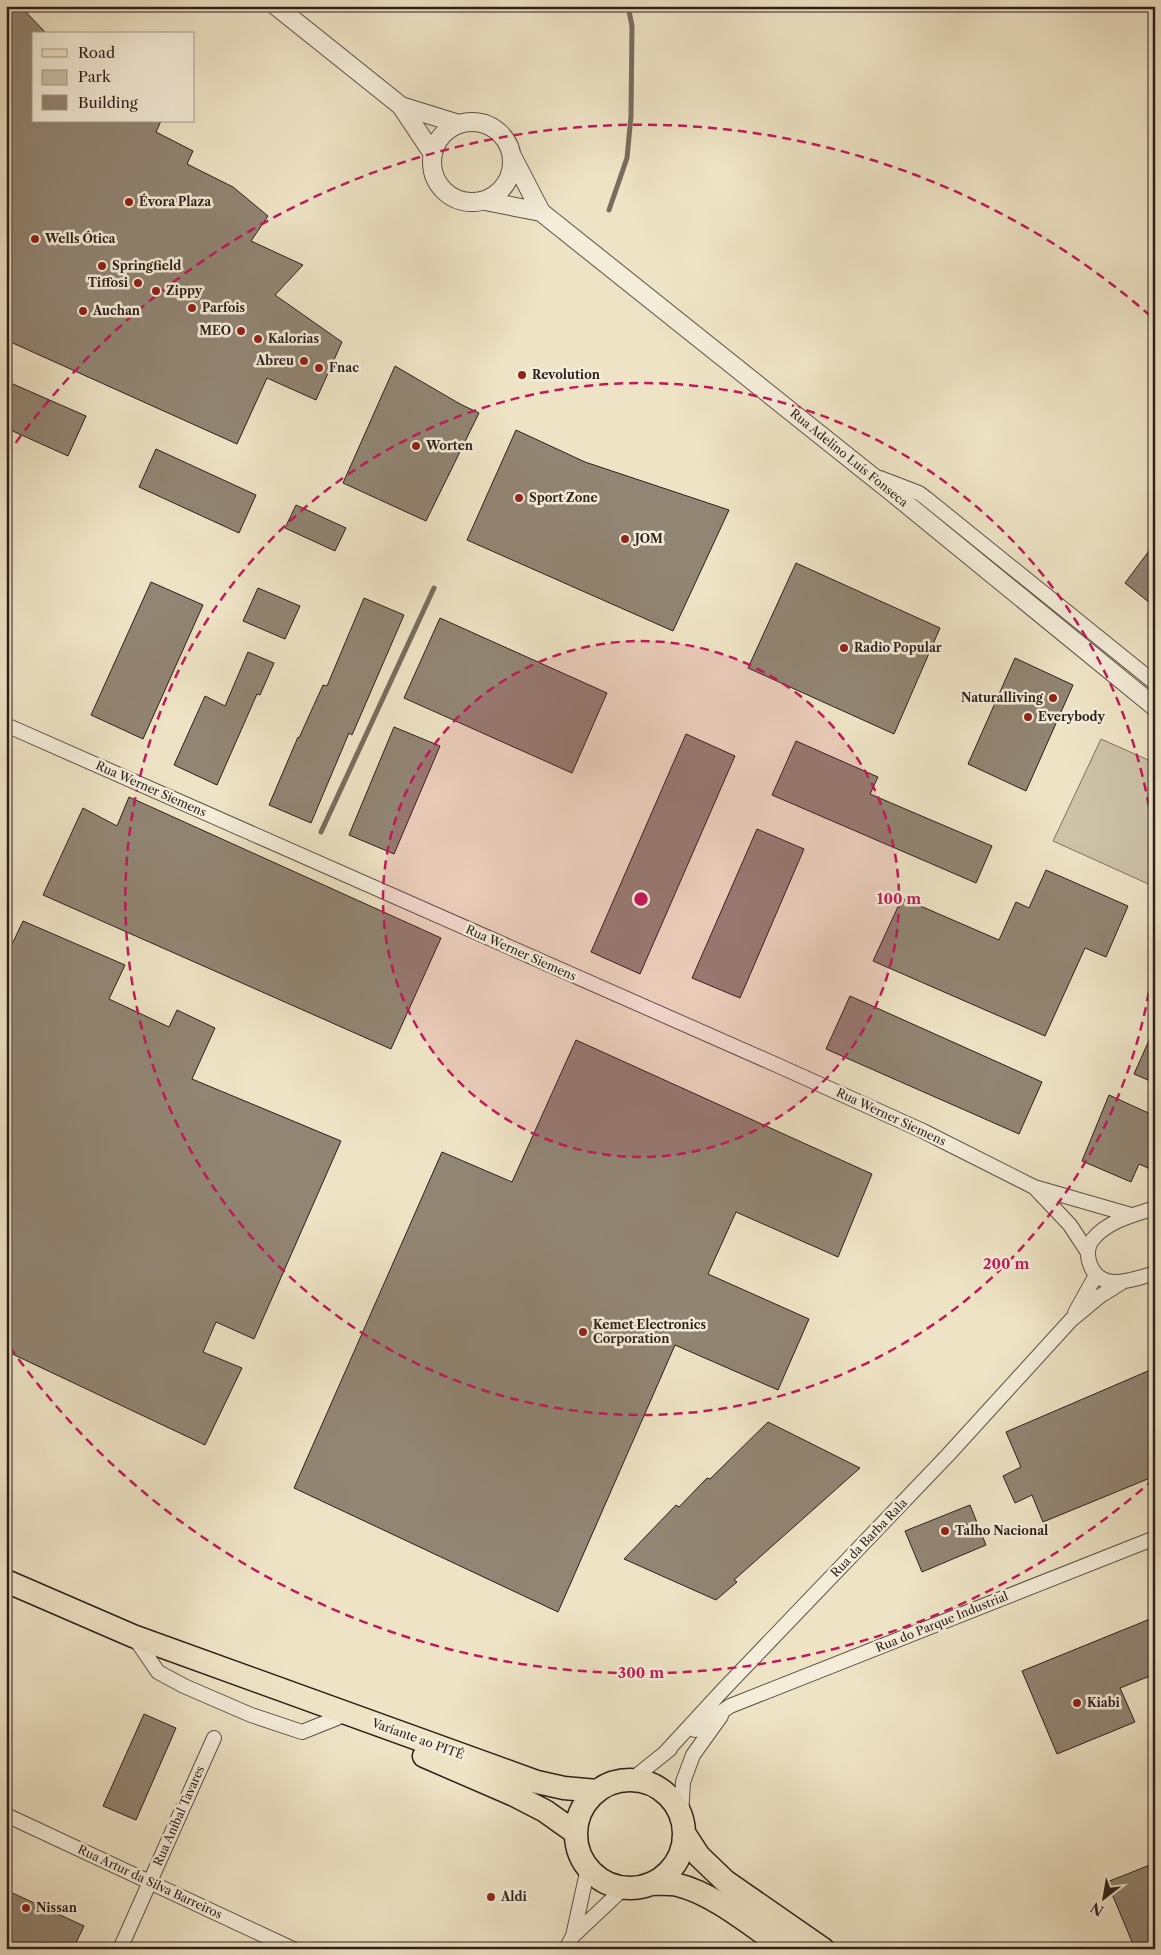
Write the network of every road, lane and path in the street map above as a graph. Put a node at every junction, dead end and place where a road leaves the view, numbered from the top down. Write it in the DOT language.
graph roads {
  1 [pos="276,6"];
  2 [pos="401,106"];
  3 [pos="459,124"];
  4 [pos="432,154"];
  5 [pos="512,156"];
  6 [pos="485,201"];
  7 [pos="541,212"];
  8 [pos="865,470"];
  9 [pos="1155,683"];
  10 [pos="1155,707"];
  11 [pos="6,725"];
  12 [pos="1034,1187"];
  13 [pos="1155,1208"];
  14 [pos="1131,1215"];
  15 [pos="1087,1251"];
  16 [pos="1155,1273"];
  17 [pos="1096,1275"];
  18 [pos="1121,1283"];
  19 [pos="1071,1320"];
  20 [pos="1155,1538"];
  21 [pos="6,1581"];
  22 [pos="133,1636"];
  23 [pos="242,1676"];
  24 [pos="730,1706"];
  25 [pos="337,1718"];
  26 [pos="214,1738"];
  27 [pos="664,1754"];
  28 [pos="630,1781"];
  29 [pos="597,1790"];
  30 [pos="6,1816"];
  31 [pos="683,1824"];
  32 [pos="576,1833"];
  33 [pos="588,1868"];
  34 [pos="150,1882"];
  35 [pos="650,1884"];
  36 [pos="625,1888"];
  37 [pos="573,1936"];
  38 [pos="120,1949"];
  39 [pos="293,1949"];
  40 [pos="566,1949"];
  41 [pos="786,1949"];
  42 [pos="823,1949"];
  1 -- 2 [label="street"];
  2 -- 3 [label="street"];
  2 -- 4 [label="street"];
  3 -- 4 [label="street"];
  3 -- 5 [label="street"];
  4 -- 6 [label="street"];
  5 -- 6 [label="street"];
  5 -- 7 [label="street, Rua Adelino Luís Fonseca"];
  6 -- 7 [label="street, Rua Adelino Luís Fonseca"];
  7 -- 8 [label="street, Rua Adelino Luís Fonseca"];
  8 -- 9 [label="street"];
  8 -- 10 [label="street, Rua Adelino Luís Fonseca"];
  11 -- 12 [label="street, Rua Werner Siemens"];
  12 -- 14 [label="street, Rua Werner Siemens"];
  12 -- 15 [label="street, Rua Werner Siemens"];
  13 -- 14 [label="street"];
  14 -- 15 [label="street"];
  15 -- 17 [label="street, Rua Werner Siemens"];
  16 -- 18 [label="street, Rua da Barba Rala"];
  17 -- 18 [label="street"];
  17 -- 19 [label="street, Rua da Barba Rala"];
  18 -- 19 [label="street, Rua da Barba Rala"];
  19 -- 27 [label="street, Rua da Barba Rala"];
  20 -- 24 [label="street, Rua do Parque Industrial"];
  21 -- 22 [label="main road, Variante ao PITÉ"];
  22 -- 23 [label="main road, Variante ao PITÉ"];
  22 -- 25 [label="street"];
  23 -- 25 [label="main road, Variante ao PITÉ"];
  23 -- 29 [label="main road, Variante ao PITÉ"];
  24 -- 27 [label="street, Rua da Barba Rala"];
  24 -- 31 [label="street"];
  25 -- 32 [label="main road, Variante ao PITÉ"];
  26 -- 34 [label="street, Rua Aníbal Tavares"];
  27 -- 28 [label="street, Rua da Barba Rala"];
  28 -- 29 [label="main road"];
  28 -- 31 [label="main road"];
  29 -- 32 [label="main road"];
  30 -- 34 [label="street, Rua Artur da Silva Barreiros"];
  31 -- 35 [label="main road"];
  31 -- 42 [label="main road"];
  32 -- 33 [label="main road"];
  33 -- 36 [label="main road"];
  33 -- 37 [label="street"];
  34 -- 38 [label="street, Rua Aníbal Tavares"];
  34 -- 39 [label="street, Rua Artur da Silva Barreiros"];
  35 -- 36 [label="main road"];
  35 -- 41 [label="main road"];
  36 -- 37 [label="street"];
  37 -- 40 [label="street"];
}
